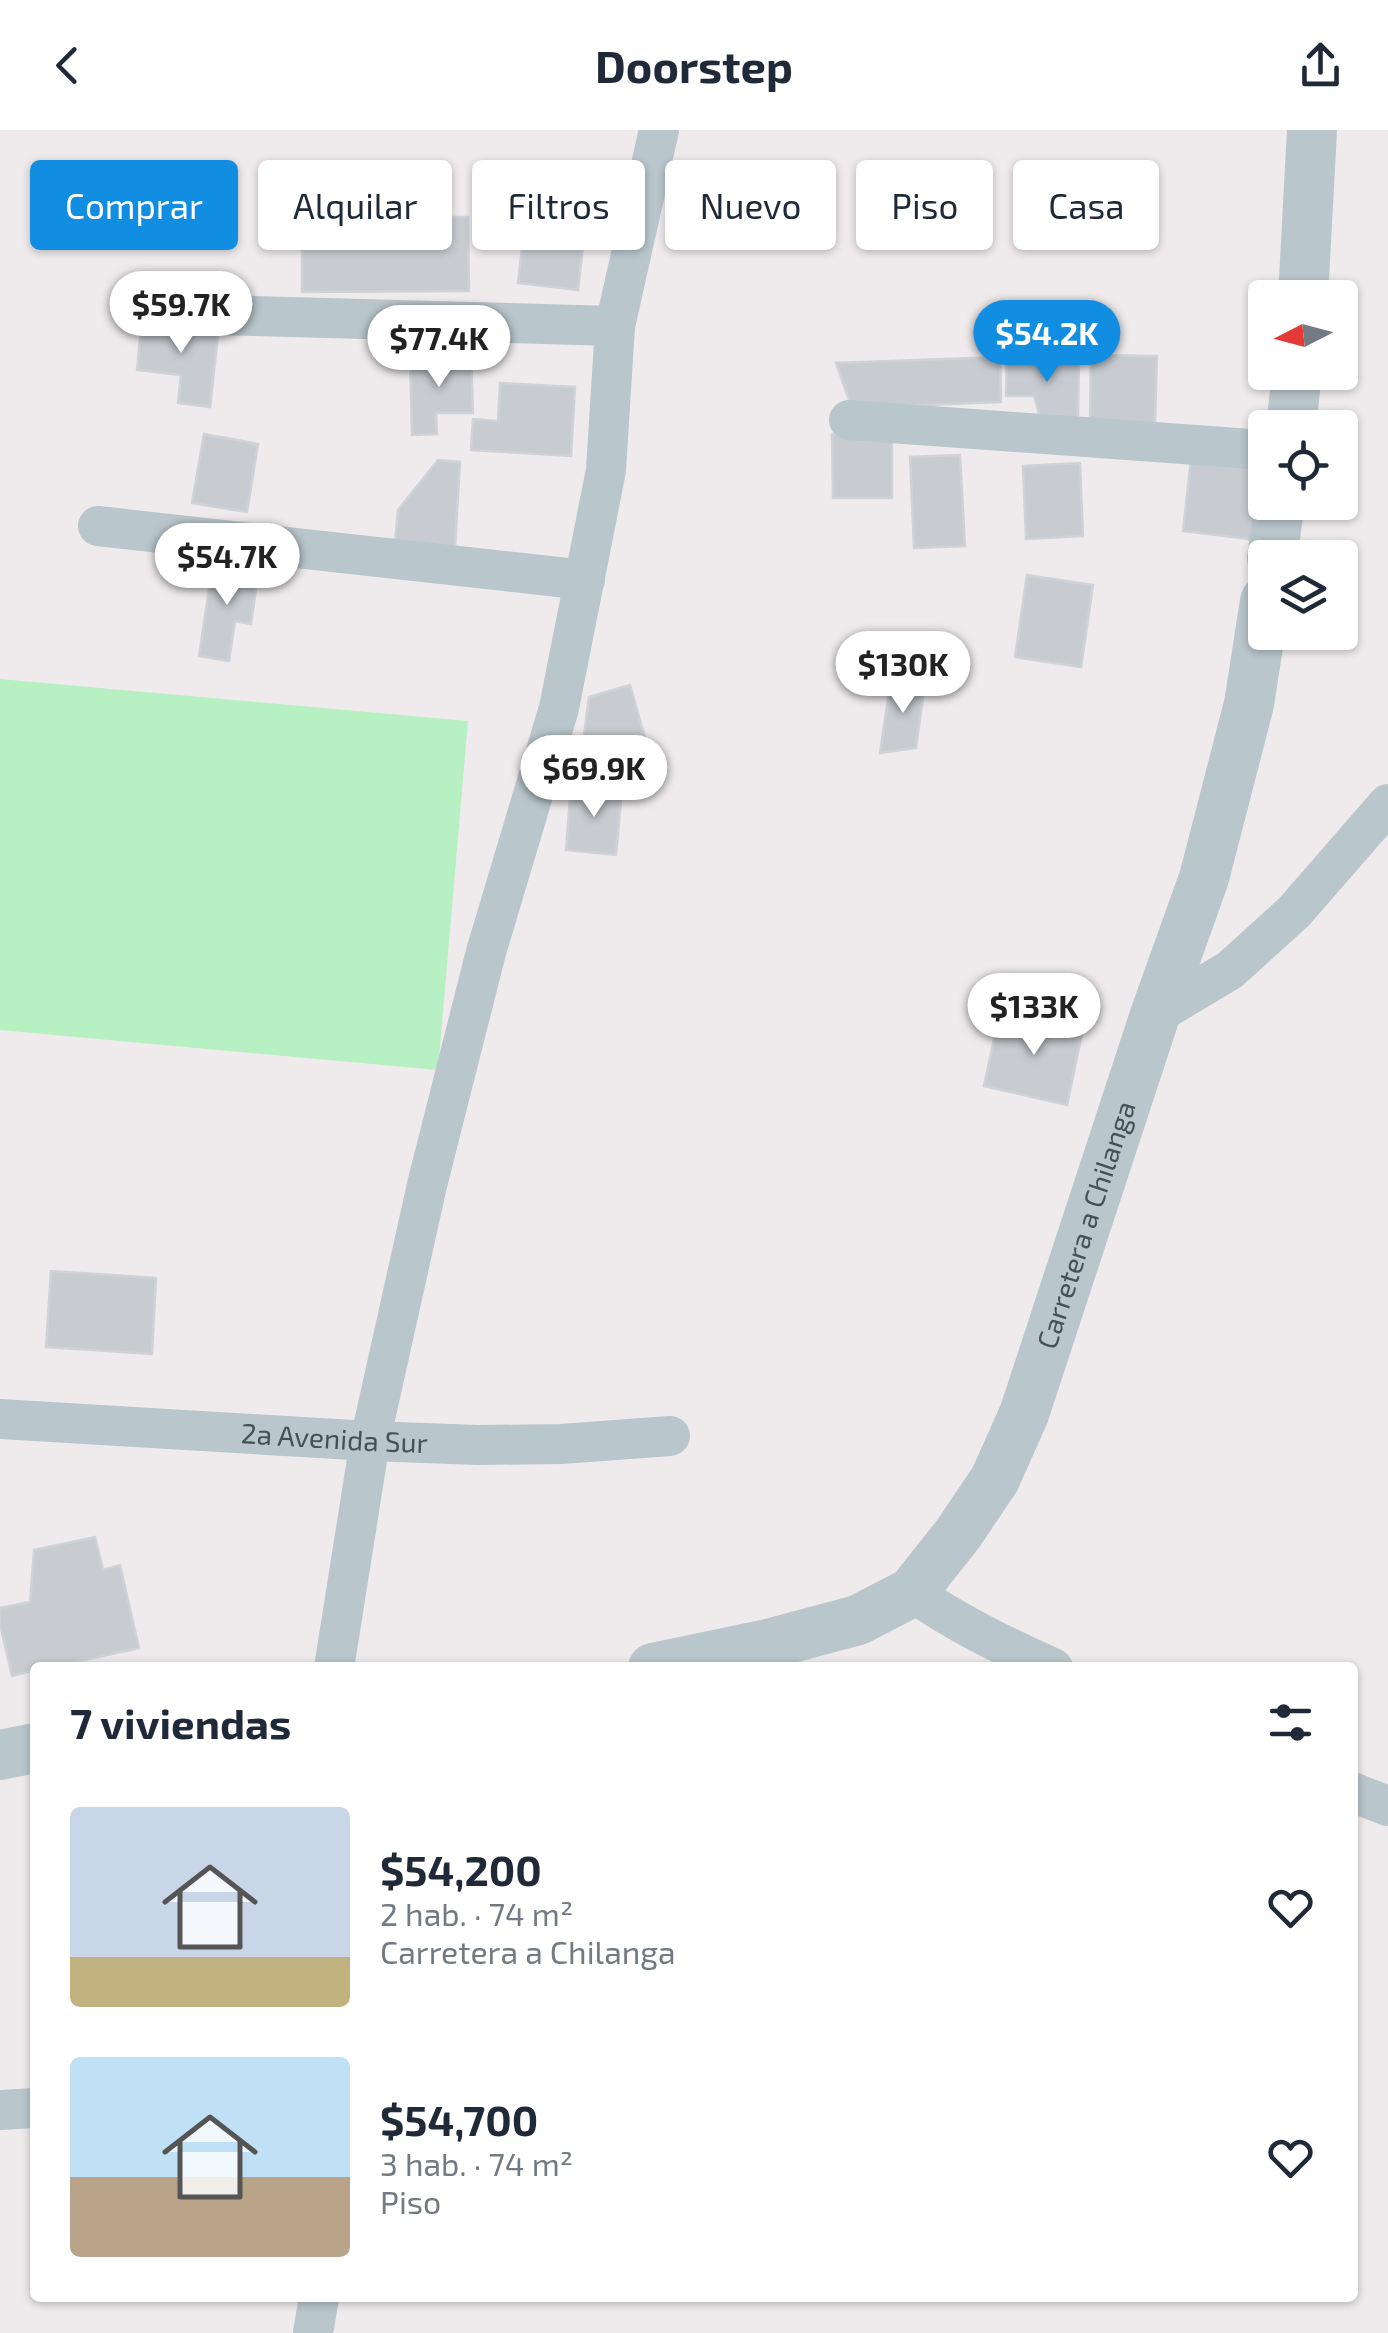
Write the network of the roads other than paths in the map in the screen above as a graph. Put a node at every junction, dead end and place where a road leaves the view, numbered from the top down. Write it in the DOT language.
graph roads {
  1 [pos="659,130"];
  2 [pos="1312,130"];
  3 [pos="1304,280"];
  4 [pos="216,315"];
  5 [pos="615,326"];
  6 [pos="849,420"];
  7 [pos="1248,449"];
  8 [pos="98,526"];
  9 [pos="586,580"];
  10 [pos="1257,650"];
  11 [pos="1388,804"];
  12 [pos="1156,1015"];
  13 [pos="0,1419"];
  14 [pos="670,1436"];
  15 [pos="370,1441"];
  16 [pos="912,1592"];
  17 [pos="335,1662"];
  18 [pos="682,1662"];
  19 [pos="1040,1662"];
  20 [pos="30,1749"];
  21 [pos="0,1755"];
  22 [pos="1358,1794"];
  23 [pos="1388,1806"];
  24 [pos="30,2108"];
  25 [pos="0,2110"];
  26 [pos="318,2302"];
  27 [pos="313,2333"];
  1 -- 5 [label="street"];
  2 -- 3 [label="street"];
  4 -- 5 [label="street"];
  5 -- 9 [label="street"];
  6 -- 7 [label="street"];
  8 -- 9 [label="street"];
  9 -- 15 [label="street"];
  10 -- 12 [label="street, Carretera a Chilanga"];
  11 -- 12 [label="street"];
  12 -- 16 [label="street, Carretera a Chilanga"];
  13 -- 15 [label="street, 2a Avenida Sur"];
  14 -- 15 [label="street, 2a Avenida Sur"];
  15 -- 17 [label="street"];
  16 -- 18 [label="street"];
  16 -- 19 [label="street"];
  20 -- 21 [label="street"];
  22 -- 23 [label="street"];
  24 -- 25 [label="street"];
  26 -- 27 [label="street"];
}
